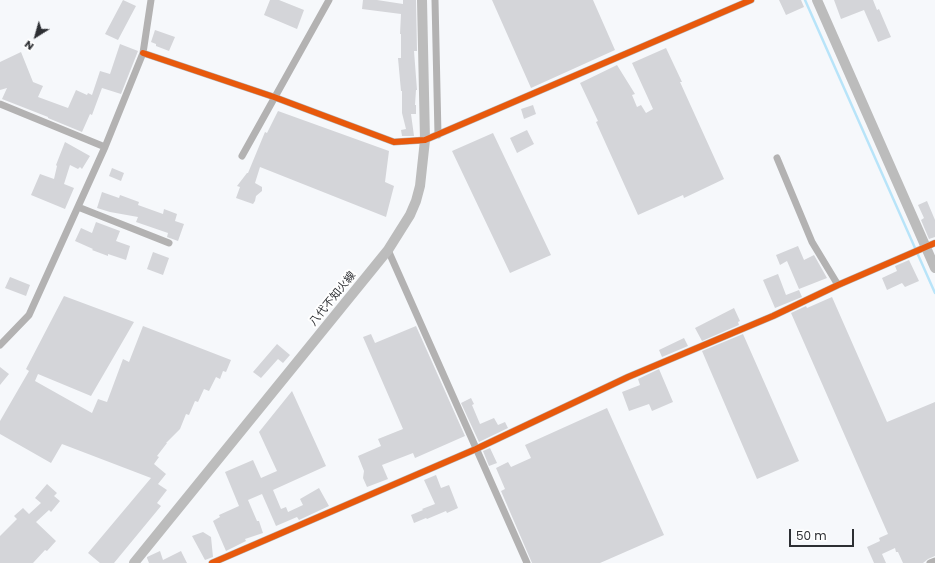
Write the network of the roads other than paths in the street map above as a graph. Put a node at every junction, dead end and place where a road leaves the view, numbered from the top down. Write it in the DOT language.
graph roads {
  1 [pos="151,0"];
  2 [pos="328,0"];
  3 [pos="422,0"];
  4 [pos="435,0"];
  5 [pos="751,0"];
  6 [pos="817,0"];
  7 [pos="143,53"];
  8 [pos="274,97"];
  9 [pos="0,104"];
  10 [pos="438,135"];
  11 [pos="425,140"];
  12 [pos="105,146"];
  13 [pos="242,156"];
  14 [pos="777,158"];
  15 [pos="78,207"];
  16 [pos="169,243"];
  17 [pos="927,246"];
  18 [pos="388,250"];
  19 [pos="935,268"];
  20 [pos="838,285"];
  21 [pos="0,345"];
  22 [pos="476,448"];
  23 [pos="935,561"];
  24 [pos="134,563"];
  25 [pos="212,563"];
  26 [pos="527,563"];
  27 [pos="930,563"];
  1 -- 7 [label="street"];
  2 -- 8 [label="street"];
  3 -- 11 [label="main road, 八代不知火線"];
  4 -- 10 [label="street"];
  5 -- 10 [label="street"];
  6 -- 17 [label="main road"];
  7 -- 8 [label="street"];
  7 -- 12 [label="street"];
  8 -- 11 [label="street"];
  8 -- 13 [label="street"];
  9 -- 12 [label="street"];
  10 -- 11 [label="street"];
  11 -- 18 [label="main road, 八代不知火線"];
  12 -- 15 [label="street"];
  14 -- 20 [label="street"];
  15 -- 16 [label="street"];
  15 -- 21 [label="street"];
  17 -- 19 [label="main road"];
  17 -- 20 [label="street"];
  18 -- 22 [label="street"];
  18 -- 24 [label="main road, 八代不知火線"];
  20 -- 22 [label="street"];
  22 -- 25 [label="street"];
  22 -- 26 [label="street"];
  23 -- 27 [label="street"];
}
